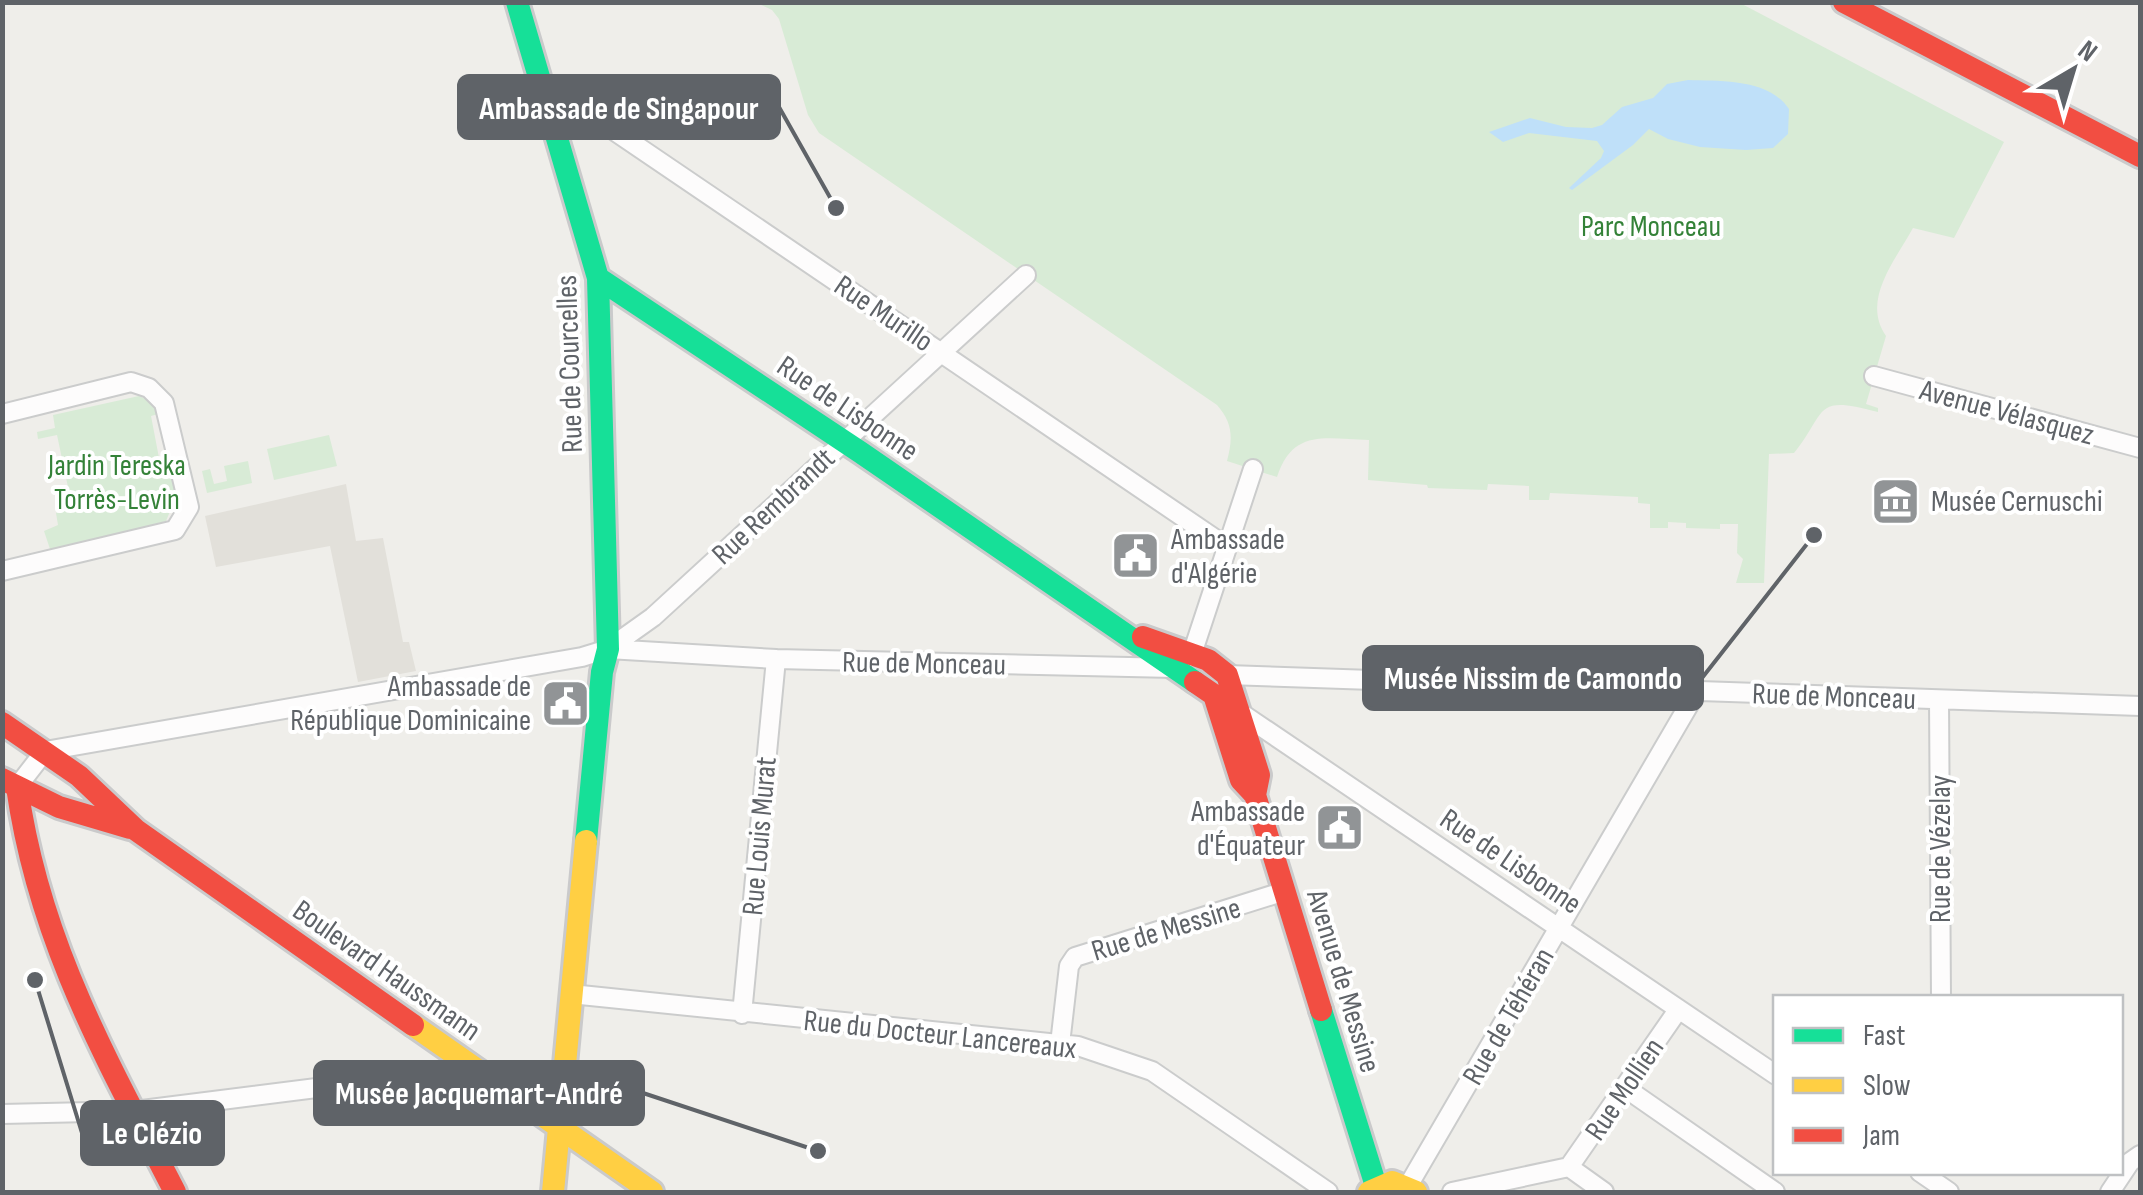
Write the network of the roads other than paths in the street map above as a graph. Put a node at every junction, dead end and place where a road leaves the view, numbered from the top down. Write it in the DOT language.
graph roads {
  1 [pos="517,2"];
  2 [pos="1844,2"];
  3 [pos="540,81"];
  4 [pos="2140,156"];
  5 [pos="1026,275"];
  6 [pos="598,278"];
  7 [pos="942,352"];
  8 [pos="1874,376"];
  9 [pos="2,414"];
  10 [pos="844,441"];
  11 [pos="2140,448"];
  12 [pos="1253,469"];
  13 [pos="1227,546"];
  14 [pos="2,571"];
  15 [pos="776,659"];
  16 [pos="605,661"];
  17 [pos="1183,661"];
  18 [pos="1220,685"];
  19 [pos="1698,691"];
  20 [pos="1939,700"];
  21 [pos="2140,706"];
  22 [pos="1239,712"];
  23 [pos="2,723"];
  24 [pos="45,751"];
  25 [pos="10,783"];
  26 [pos="1256,795"];
  27 [pos="136,830"];
  28 [pos="1286,892"];
  29 [pos="1558,929"];
  30 [pos="572,994"];
  31 [pos="1941,995"];
  32 [pos="1678,1010"];
  33 [pos="742,1014"];
  34 [pos="1060,1044"];
  35 [pos="475,1068"];
  36 [pos="1773,1073"];
  37 [pos="1624,1087"];
  38 [pos="134,1110"];
  39 [pos="2,1114"];
  40 [pos="559,1126"];
  41 [pos="2140,1154"];
  42 [pos="1568,1167"];
  43 [pos="2123,1172"];
  44 [pos="1373,1189"];
  45 [pos="1412,1189"];
  46 [pos="174,1192"];
  47 [pos="552,1192"];
  48 [pos="652,1192"];
  49 [pos="1328,1192"];
  50 [pos="1452,1192"];
  51 [pos="1604,1192"];
  52 [pos="1774,1192"];
  1 -- 3 [label="street, Rue de Courcelles"];
  2 -- 4 [label="street"];
  3 -- 6 [label="street, Rue de Courcelles"];
  3 -- 7 [label="street, Rue Murillo"];
  5 -- 7 [label="street, Rue Rembrandt"];
  6 -- 10 [label="street, Rue de Lisbonne"];
  6 -- 16 [label="street, Rue de Courcelles"];
  7 -- 10 [label="street, Rue Rembrandt"];
  7 -- 13 [label="street, Rue Murillo"];
  8 -- 11 [label="street, Avenue Vélasquez"];
  9 -- 14 [label="street"];
  10 -- 16 [label="street, Rue Rembrandt"];
  10 -- 17 [label="street, Rue de Lisbonne"];
  12 -- 13 [label="street"];
  13 -- 17 [label="street"];
  15 -- 16 [label="street, Rue de Monceau"];
  15 -- 17 [label="street, Rue de Monceau"];
  15 -- 33 [label="street, Rue Louis Murat"];
  16 -- 24 [label="street"];
  16 -- 30 [label="street"];
  17 -- 18 [label="street, Rue de Lisbonne"];
  18 -- 19 [label="street, Rue de Monceau"];
  18 -- 22 [label="street, Avenue de Messine"];
  18 -- 26 [label="street, Avenue de Messine"];
  19 -- 20 [label="street, Rue de Monceau"];
  19 -- 29 [label="street, Rue de Téhéran"];
  20 -- 21 [label="street, Rue de Monceau"];
  20 -- 31 [label="street, Rue de Vézelay"];
  22 -- 26 [label="street, Avenue de Messine"];
  22 -- 29 [label="street, Rue de Lisbonne"];
  23 -- 24 [label="street, Boulevard Haussmann"];
  24 -- 25 [label="street"];
  24 -- 27 [label="street, Boulevard Haussmann"];
  25 -- 27 [label="street, Boulevard Haussmann"];
  25 -- 38 [label="street"];
  26 -- 28 [label="street, Avenue de Messine"];
  27 -- 35 [label="street, Boulevard Haussmann"];
  28 -- 34 [label="street, Rue de Messine"];
  28 -- 44 [label="street, Avenue de Messine"];
  29 -- 32 [label="street, Rue de Lisbonne"];
  29 -- 45 [label="street, Rue de Téhéran"];
  30 -- 33 [label="street, Rue du Docteur Lancereaux"];
  30 -- 40 [label="street"];
  32 -- 36 [label="street, Rue de Lisbonne"];
  32 -- 37 [label="street, Rue Mollien"];
  33 -- 34 [label="street, Rue du Docteur Lancereaux"];
  34 -- 49 [label="street, Rue du Docteur Lancereaux"];
  35 -- 38 [label="street"];
  35 -- 40 [label="street, Boulevard Haussmann"];
  37 -- 42 [label="street, Rue Mollien"];
  37 -- 52 [label="street"];
  38 -- 39 [label="street"];
  38 -- 46 [label="street"];
  40 -- 47 [label="street"];
  40 -- 48 [label="street, Boulevard Haussmann"];
  41 -- 43 [label="street"];
  42 -- 50 [label="street"];
  42 -- 51 [label="street"];
  44 -- 45 [label="street"];
}
